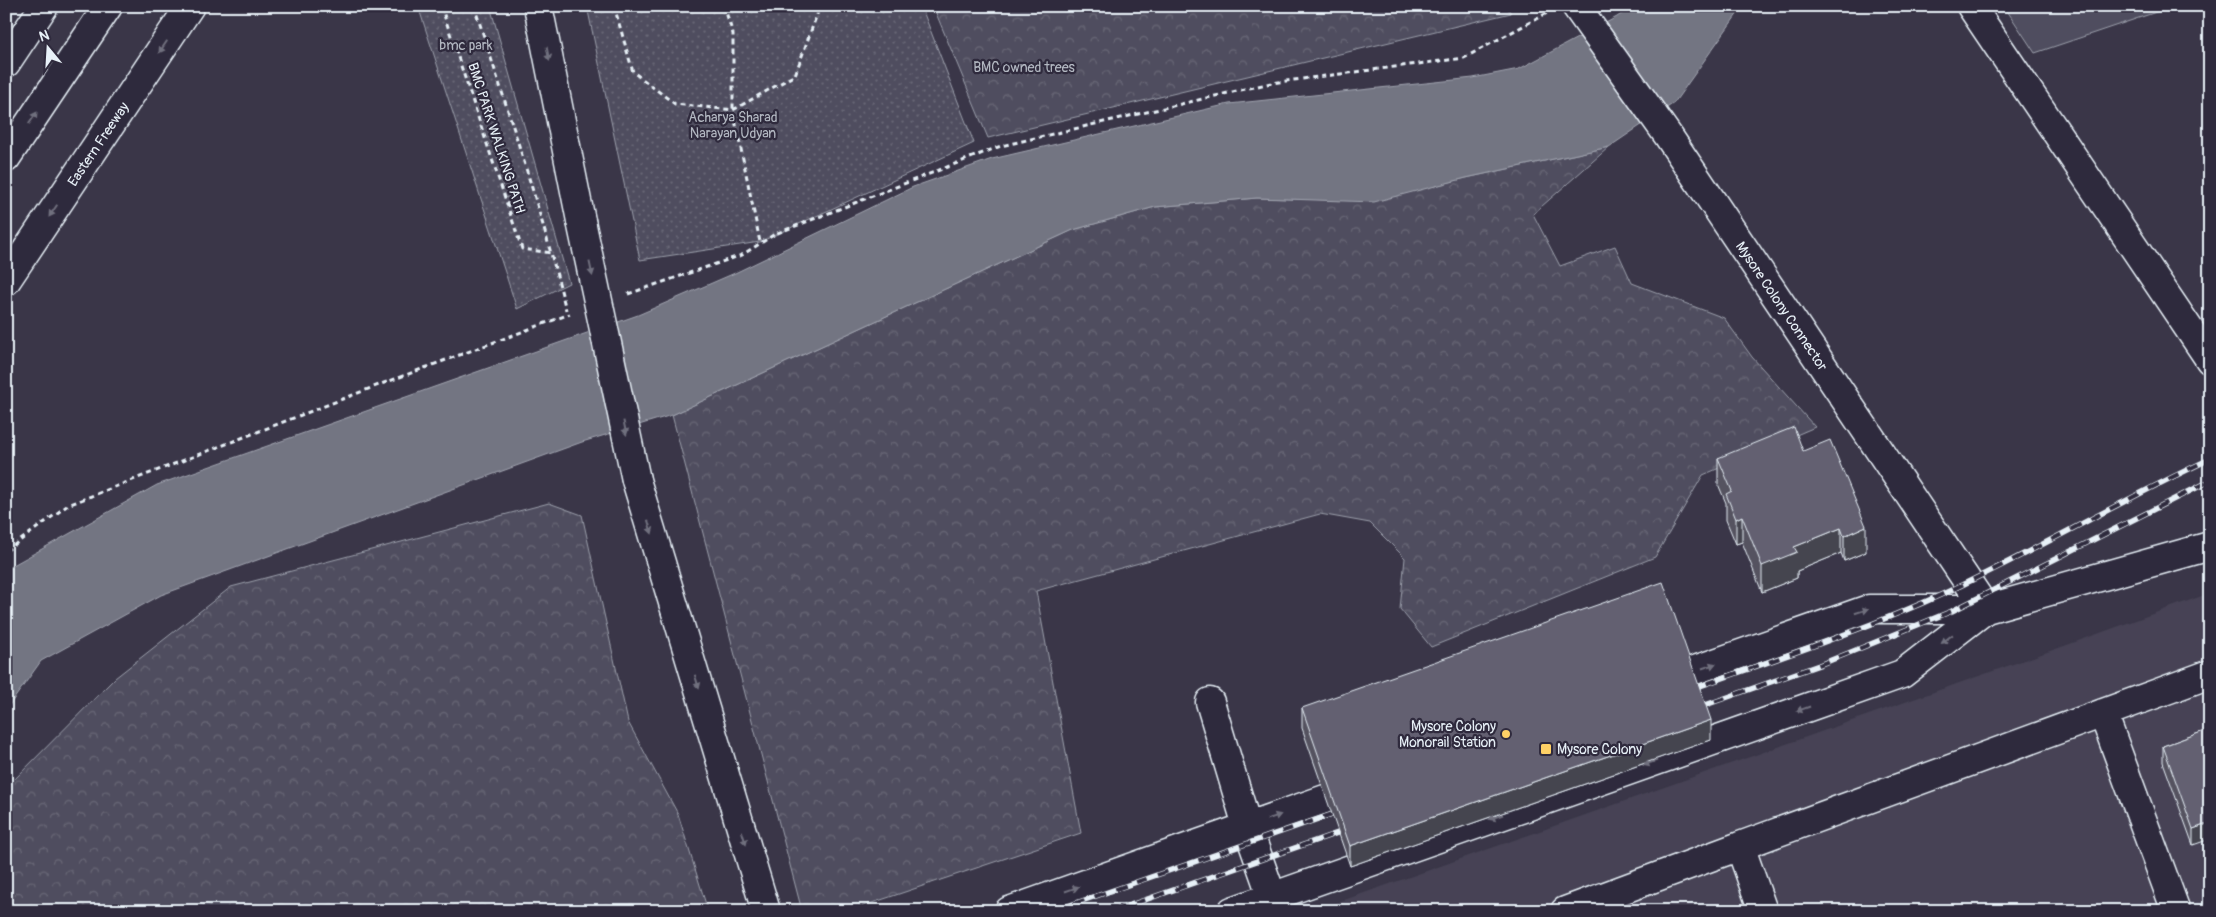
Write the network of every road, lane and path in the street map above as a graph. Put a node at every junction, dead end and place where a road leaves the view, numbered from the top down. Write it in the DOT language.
graph roads {
  1 [pos="44,6"];
  2 [pos="108,6"];
  3 [pos="190,6"];
  4 [pos="441,6"];
  5 [pos="474,6"];
  6 [pos="538,6"];
  7 [pos="614,6"];
  8 [pos="724,6"];
  9 [pos="820,6"];
  10 [pos="1970,6"];
  11 [pos="1563,9"];
  12 [pos="6,63"];
  13 [pos="733,110"];
  14 [pos="6,158"];
  15 [pos="760,242"];
  16 [pos="552,253"];
  17 [pos="6,281"];
  18 [pos="622,296"];
  19 [pos="576,312"];
  20 [pos="567,316"];
  21 [pos="2210,360"];
  22 [pos="2210,546"];
  23 [pos="6,551"];
  24 [pos="1986,609"];
  25 [pos="2210,674"];
  26 [pos="1631,693"];
  27 [pos="1210,702"];
  28 [pos="2103,713"];
  29 [pos="1388,778"];
  30 [pos="1248,826"];
  31 [pos="1740,846"];
  32 [pos="1272,896"];
  33 [pos="766,911"];
  34 [pos="1009,911"];
  35 [pos="1232,911"];
  36 [pos="1565,911"];
  37 [pos="1763,911"];
  38 [pos="2176,911"];
  1 -- 12 [label="main road"];
  14 -- 2 [label="main road, one-way"];
  3 -- 17 [label="main road, Eastern Freeway, one-way"];
  4 -- 16 [label="path, BMC PARK WALKING PATH"];
  5 -- 16 [label="path, BMC PARK WALKING PATH"];
  6 -- 33 [label="main road, one-way, bridge"];
  7 -- 13 [label="path"];
  8 -- 13 [label="path"];
  9 -- 13 [label="path"];
  10 -- 21 [label="main road"];
  11 -- 15 [label="path"];
  11 -- 24 [label="main road, Mysore Colony Connector"];
  13 -- 15 [label="path"];
  15 -- 18 [label="path"];
  16 -- 20 [label="path, BMC PARK WALKING PATH"];
  19 -- 20 [label="path"];
  20 -- 23 [label="path"];
  22 -- 24 [label="main road"];
  26 -- 24 [label="main road, one-way"];
  24 -- 32 [label="main road, one-way"];
  25 -- 28 [label="main road"];
  27 -- 30 [label="main road"];
  28 -- 31 [label="main road"];
  28 -- 38 [label="main road"];
  30 -- 29 [label="main road, one-way"];
  30 -- 32 [label="main road"];
  34 -- 30 [label="main road, one-way"];
  31 -- 36 [label="main road"];
  31 -- 37 [label="main road"];
  32 -- 35 [label="main road"];
}
